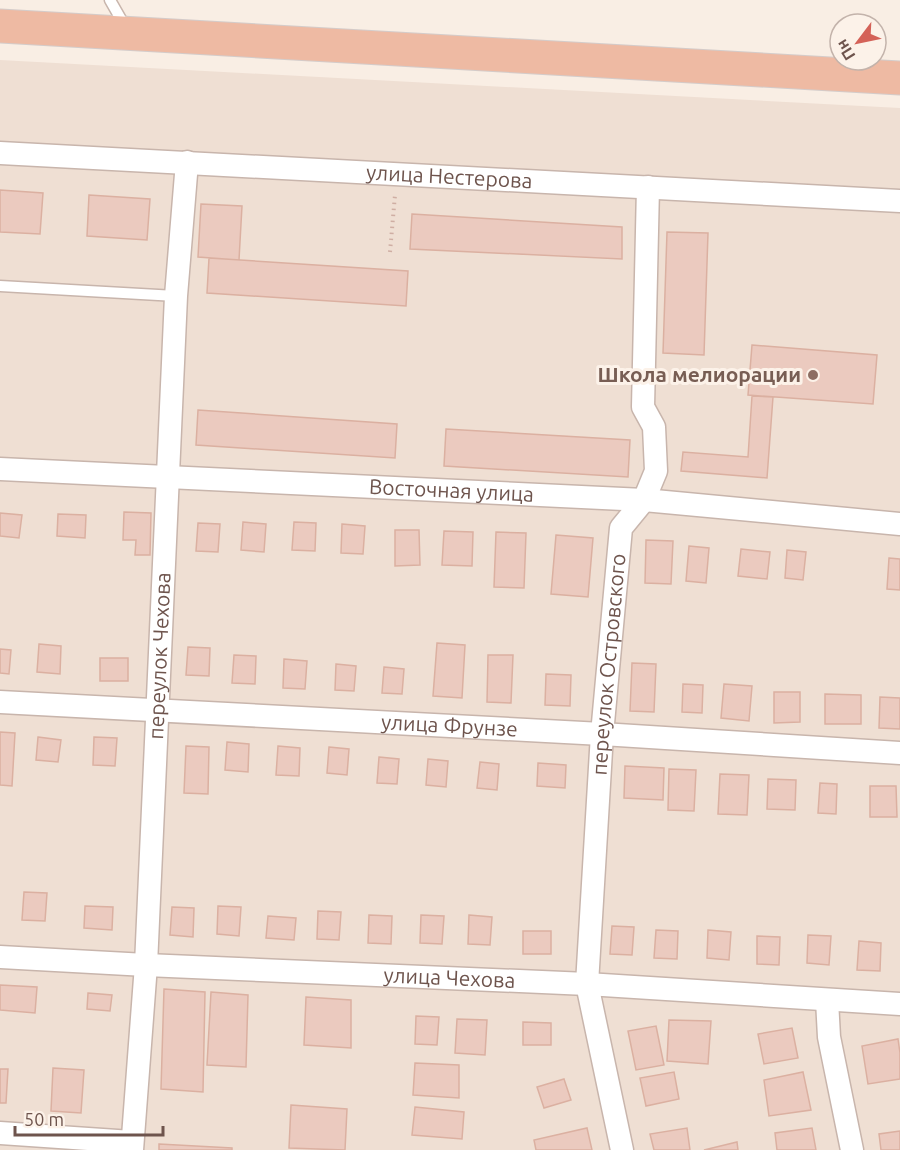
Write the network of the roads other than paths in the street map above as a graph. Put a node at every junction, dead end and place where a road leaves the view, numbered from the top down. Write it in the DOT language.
graph roads {
  1 [pos="110,0"];
  2 [pos="0,26"];
  3 [pos="129,33"];
  4 [pos="900,78"];
  5 [pos="0,153"];
  6 [pos="187,162"];
  7 [pos="648,187"];
  8 [pos="900,201"];
  9 [pos="0,286"];
  10 [pos="176,296"];
  11 [pos="0,469"];
  12 [pos="167,477"];
  13 [pos="644,500"];
  14 [pos="900,524"];
  15 [pos="0,702"];
  16 [pos="158,711"];
  17 [pos="603,735"];
  18 [pos="900,753"];
  19 [pos="0,957"];
  20 [pos="146,965"];
  21 [pos="587,984"];
  22 [pos="827,1000"];
  23 [pos="900,1004"];
  24 [pos="0,1133"];
  25 [pos="132,1146"];
  26 [pos="622,1150"];
  27 [pos="852,1150"];
  1 -- 3 [label="lane"];
  2 -- 3 [label="highway"];
  3 -- 4 [label="highway"];
  5 -- 6 [label="street, улица Нестерова"];
  6 -- 7 [label="street, улица Нестерова"];
  6 -- 10 [label="street, переулок Чехова"];
  7 -- 8 [label="street, улица Нестерова"];
  7 -- 13 [label="street, переулок Островского"];
  9 -- 10 [label="lane"];
  10 -- 12 [label="street, переулок Чехова"];
  11 -- 12 [label="street, Восточная улица"];
  12 -- 13 [label="street, Восточная улица"];
  12 -- 16 [label="street, переулок Чехова"];
  13 -- 14 [label="street, Восточная улица"];
  13 -- 17 [label="street, переулок Островского"];
  15 -- 16 [label="street, улица Фрунзе"];
  16 -- 17 [label="street, улица Фрунзе"];
  16 -- 20 [label="street, переулок Чехова"];
  17 -- 18 [label="street, улица Фрунзе"];
  17 -- 21 [label="street, переулок Островского"];
  19 -- 20 [label="street, улица Чехова"];
  20 -- 21 [label="street, улица Чехова"];
  20 -- 25 [label="street, переулок Чехова"];
  21 -- 22 [label="street, улица Чехова"];
  21 -- 26 [label="street, переулок Островского"];
  22 -- 23 [label="street, улица Чехова"];
  22 -- 27 [label="street"];
  24 -- 25 [label="street"];
}
